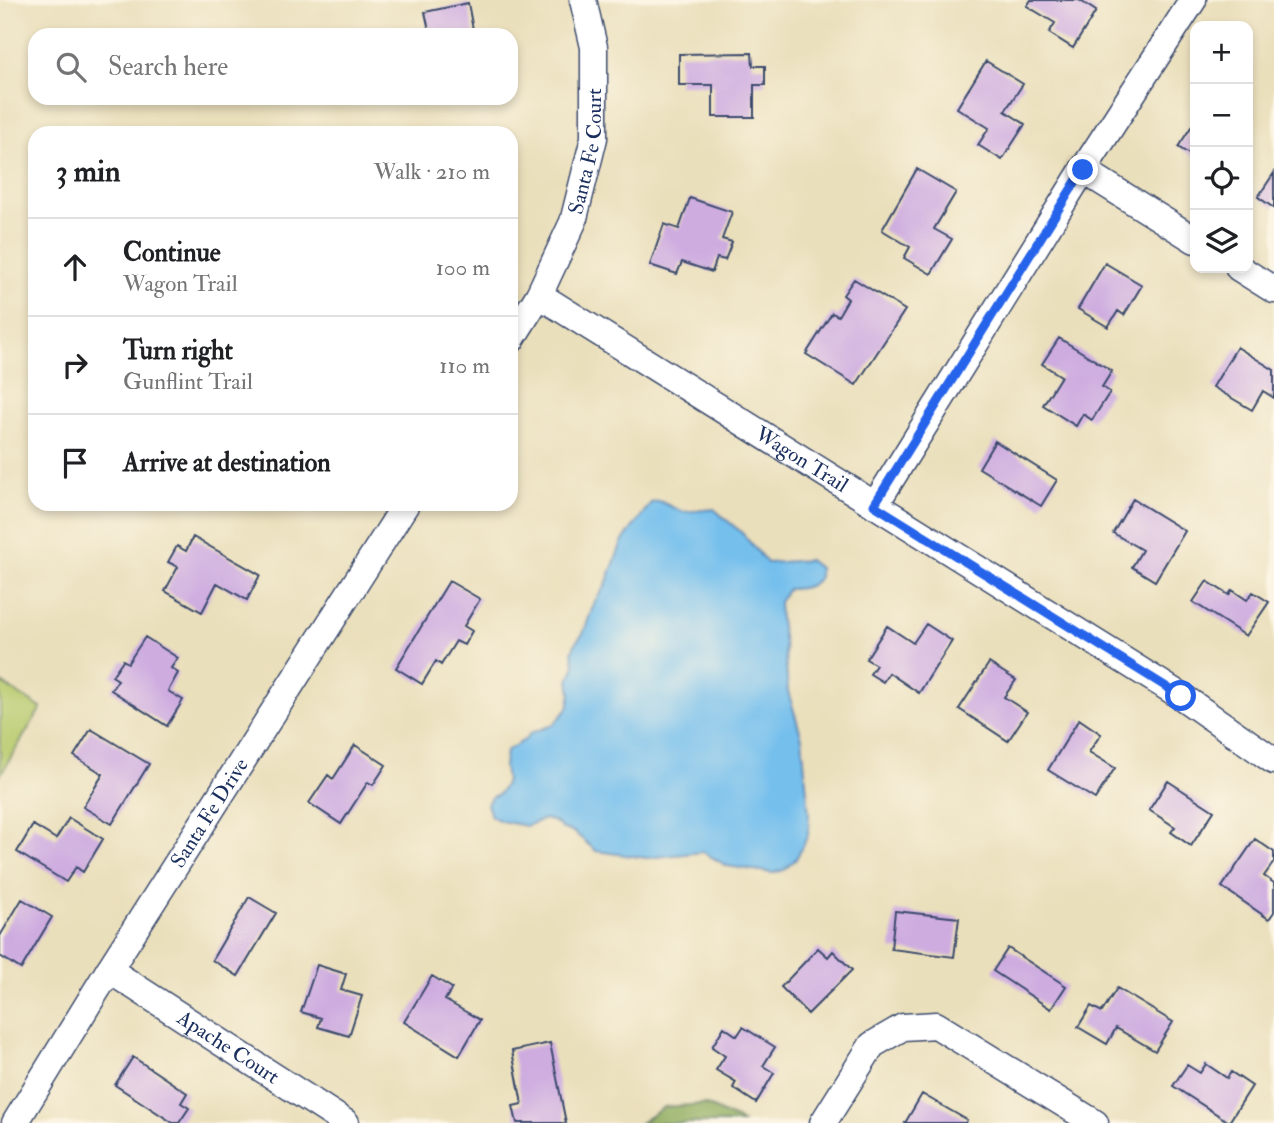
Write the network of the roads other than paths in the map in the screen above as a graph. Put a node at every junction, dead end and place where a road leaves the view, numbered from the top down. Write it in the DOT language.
graph roads {
  1 [pos="583,0"];
  2 [pos="1193,0"];
  3 [pos="1083,170"];
  4 [pos="1190,237"];
  5 [pos="1247,273"];
  6 [pos="1274,290"];
  7 [pos="540,295"];
  8 [pos="518,329"];
  9 [pos="874,505"];
  10 [pos="402,511"];
  11 [pos="1274,761"];
  12 [pos="109,970"];
  13 [pos="15,1123"];
  14 [pos="346,1123"];
  15 [pos="823,1123"];
  16 [pos="1095,1123"];
  1 -- 7 [label="street, Santa Fe Court"];
  2 -- 3 [label="street"];
  3 -- 4 [label="street"];
  3 -- 9 [label="street"];
  5 -- 6 [label="street"];
  7 -- 8 [label="street"];
  7 -- 9 [label="street, Wagon Trail"];
  9 -- 11 [label="street, Wagon Trail"];
  10 -- 12 [label="street, Santa Fe Drive"];
  12 -- 13 [label="street, Santa Fe Drive"];
  12 -- 14 [label="street, Apache Court"];
  15 -- 16 [label="street"];
}
